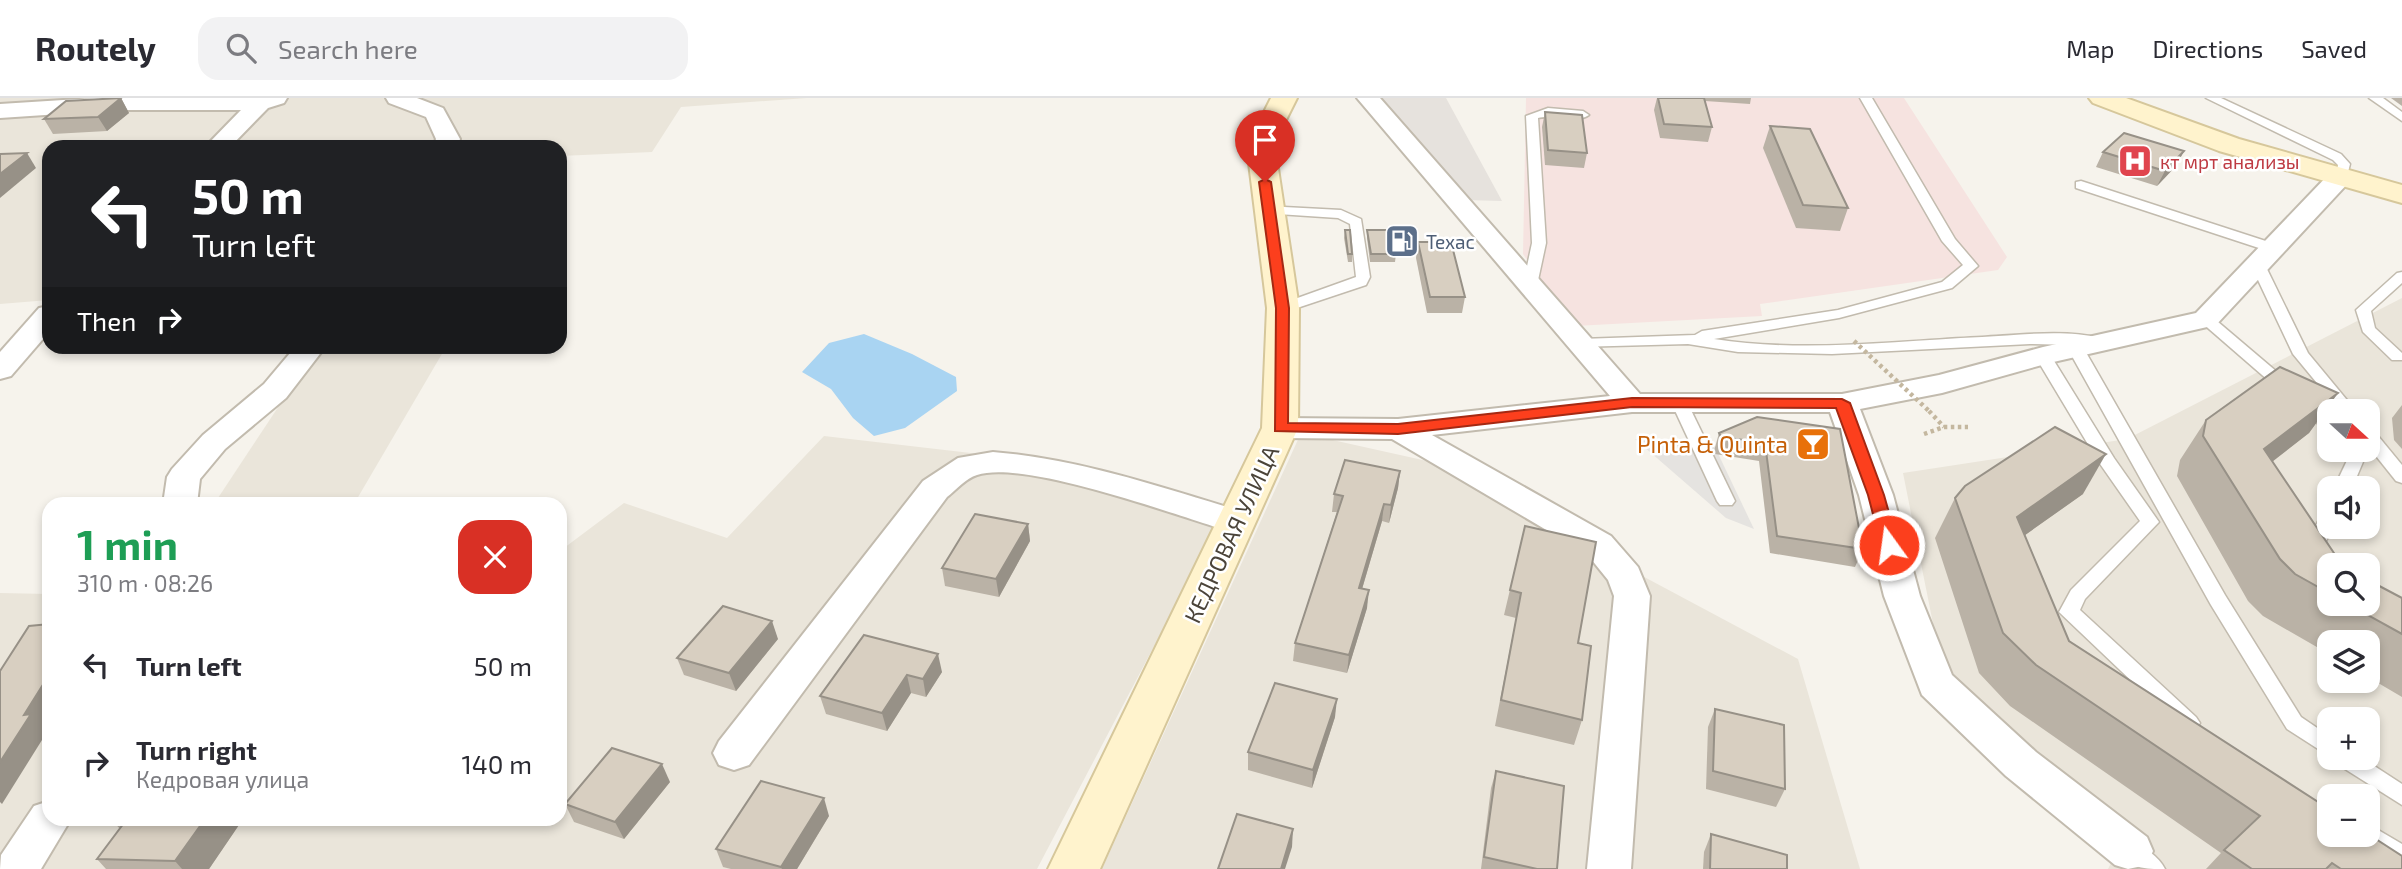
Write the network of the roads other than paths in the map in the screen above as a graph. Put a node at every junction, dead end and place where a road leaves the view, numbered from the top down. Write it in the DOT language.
graph roads {
  1 [pos="397,98"];
  2 [pos="1284,98"];
  3 [pos="1367,98"];
  4 [pos="1866,98"];
  5 [pos="2102,98"];
  6 [pos="2213,98"];
  7 [pos="2375,98"];
  8 [pos="268,100"];
  9 [pos="38,103"];
  10 [pos="0,111"];
  11 [pos="1583,116"];
  12 [pos="2402,117"];
  13 [pos="0,133"];
  14 [pos="225,140"];
  15 [pos="448,140"];
  16 [pos="2341,176"];
  17 [pos="2081,185"];
  18 [pos="2402,194"];
  19 [pos="1267,210"];
  20 [pos="2265,256"];
  21 [pos="2402,276"];
  22 [pos="1531,285"];
  23 [pos="1283,308"];
  24 [pos="2206,319"];
  25 [pos="42,322"];
  26 [pos="1688,339"];
  27 [pos="2109,341"];
  28 [pos="1581,344"];
  29 [pos="2076,349"];
  30 [pos="305,354"];
  31 [pos="2043,356"];
  32 [pos="2397,357"];
  33 [pos="0,370"];
  34 [pos="2338,399"];
  35 [pos="1632,403"];
  36 [pos="1842,403"];
  37 [pos="1680,404"];
  38 [pos="2317,414"];
  39 [pos="1280,428"];
  40 [pos="1398,429"];
  41 [pos="2380,450"];
  42 [pos="2402,477"];
  43 [pos="181,497"];
  44 [pos="1726,502"];
  45 [pos="1238,522"];
  46 [pos="2318,539"];
  47 [pos="2317,558"];
  48 [pos="2208,734"];
  49 [pos="2317,739"];
  50 [pos="734,752"];
  51 [pos="2363,770"];
  52 [pos="2402,796"];
  53 [pos="45,826"];
  54 [pos="2380,842"];
  55 [pos="2402,856"];
  56 [pos="2142,860"];
  57 [pos="17,869"];
  58 [pos="1074,869"];
  59 [pos="1609,869"];
  1 -- 15 [label="street"];
  2 -- 19 [label="street, КЕДРОВАЯ УЛИЦА"];
  3 -- 22 [label="street"];
  4 -- 26 [label="lane"];
  5 -- 16 [label="street"];
  6 -- 16 [label="lane"];
  7 -- 12 [label="lane"];
  8 -- 9 [label="street"];
  8 -- 14 [label="street"];
  9 -- 10 [label="street"];
  9 -- 13 [label="street"];
  11 -- 22 [label="lane"];
  16 -- 18 [label="street"];
  16 -- 20 [label="street"];
  17 -- 20 [label="lane"];
  19 -- 23 [label="street, КЕДРОВАЯ УЛИЦА"];
  19 -- 23 [label="lane"];
  20 -- 24 [label="street"];
  20 -- 34 [label="lane"];
  21 -- 32 [label="lane"];
  22 -- 28 [label="street"];
  23 -- 39 [label="street, КЕДРОВАЯ УЛИЦА"];
  24 -- 27 [label="street"];
  24 -- 38 [label="lane"];
  25 -- 33 [label="street"];
  26 -- 27 [label="lane"];
  26 -- 28 [label="lane"];
  27 -- 29 [label="street"];
  28 -- 35 [label="street"];
  29 -- 31 [label="street"];
  29 -- 49 [label="lane"];
  30 -- 43 [label="street"];
  31 -- 36 [label="street"];
  31 -- 48 [label="lane"];
  35 -- 37 [label="street"];
  35 -- 40 [label="street"];
  36 -- 37 [label="street"];
  36 -- 56 [label="street"];
  37 -- 44 [label="lane"];
  39 -- 40 [label="street"];
  39 -- 45 [label="street, КЕДРОВАЯ УЛИЦА"];
  40 -- 59 [label="street"];
  41 -- 42 [label="lane"];
  45 -- 50 [label="street"];
  45 -- 58 [label="street, КЕДРОВАЯ УЛИЦА"];
  46 -- 47 [label="lane"];
  51 -- 52 [label="lane"];
  53 -- 57 [label="street"];
  54 -- 55 [label="lane"];
}
